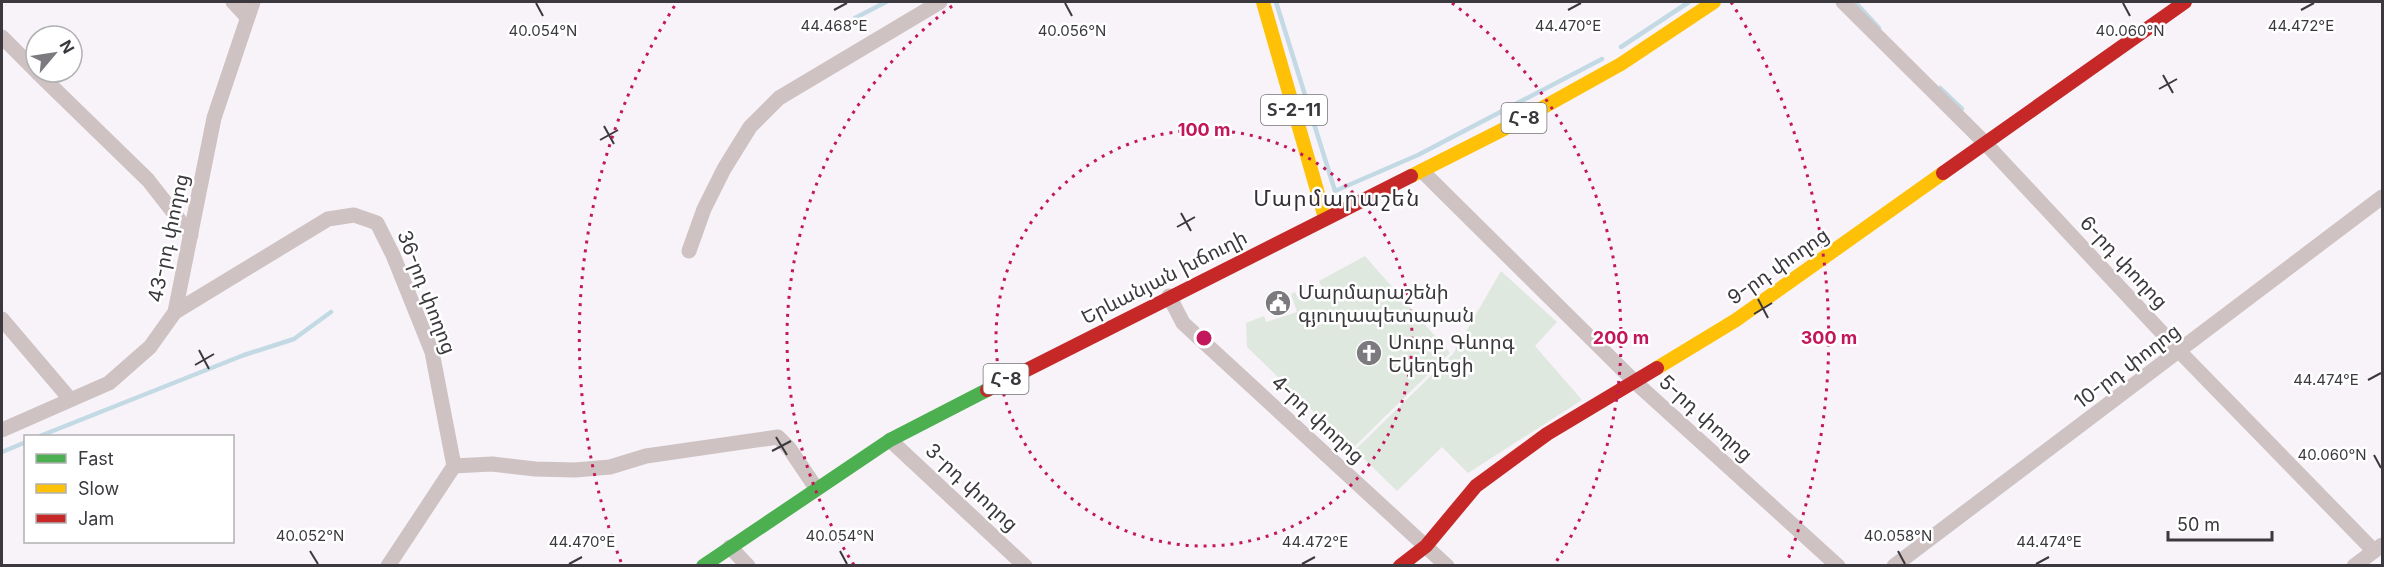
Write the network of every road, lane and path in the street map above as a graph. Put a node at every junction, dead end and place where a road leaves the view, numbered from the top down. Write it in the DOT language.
graph roads {
  1 [pos="233,2"];
  2 [pos="940,2"];
  3 [pos="1263,2"];
  4 [pos="1714,2"];
  5 [pos="1843,2"];
  6 [pos="2185,2"];
  7 [pos="250,9"];
  8 [pos="2,37"];
  9 [pos="24,58"];
  10 [pos="50,84"];
  11 [pos="1986,144"];
  12 [pos="1422,171"];
  13 [pos="2382,197"];
  14 [pos="1325,218"];
  15 [pos="191,235"];
  16 [pos="689,251"];
  17 [pos="1169,296"];
  18 [pos="175,312"];
  19 [pos="2,319"];
  20 [pos="2180,352"];
  21 [pos="1635,382"];
  22 [pos="70,399"];
  23 [pos="2,430"];
  24 [pos="890,440"];
  25 [pos="454,466"];
  26 [pos="816,488"];
  27 [pos="1426,546"];
  28 [pos="730,547"];
  29 [pos="2378,548"];
  30 [pos="388,566"];
  31 [pos="703,566"];
  32 [pos="748,566"];
  33 [pos="1025,566"];
  34 [pos="1400,566"];
  35 [pos="1447,566"];
  36 [pos="1838,566"];
  37 [pos="1894,566"];
  38 [pos="2354,566"];
  1 -- 7 [label="street"];
  2 -- 16 [label="street"];
  3 -- 14 [label="main road, Տ-2-11"];
  4 -- 12 [label="main road, Երևանյան խճուղի / Հ-8"];
  5 -- 11 [label="street, 6-րդ փողոց"];
  6 -- 11 [label="main road, 9-րդ փողոց"];
  7 -- 15 [label="street, 43-րդ փողոց"];
  8 -- 9 [label="street"];
  10 -- 15 [label="street"];
  11 -- 20 [label="street, 6-րդ փողոց"];
  11 -- 21 [label="main road, 9-րդ փողոց"];
  12 -- 14 [label="main road, Երևանյան խճուղի / Հ-8"];
  12 -- 21 [label="street, 5-րդ փողոց"];
  13 -- 20 [label="street, 10-րդ փողոց"];
  14 -- 17 [label="main road, Երևանյան խճուղի / Հ-8"];
  15 -- 18 [label="street, 43-րդ փողոց"];
  17 -- 24 [label="main road, Երևանյան խճուղի / Հ-8"];
  17 -- 27 [label="street, 4-րդ փողոց"];
  18 -- 22 [label="street, 43-րդ փողոց"];
  18 -- 25 [label="street, 36-րդ փողոց"];
  19 -- 22 [label="street"];
  20 -- 29 [label="street, 6-րդ փողոց"];
  20 -- 37 [label="street, 10-րդ փողոց"];
  21 -- 27 [label="main road, 9-րդ փողոց"];
  21 -- 36 [label="street, 5-րդ փողոց"];
  22 -- 23 [label="street, 43-րդ փողոց"];
  24 -- 26 [label="main road, Երևանյան խճուղի / Հ-8"];
  24 -- 33 [label="street, 3-րդ փողոց"];
  25 -- 26 [label="street"];
  25 -- 30 [label="street"];
  26 -- 28 [label="main road, Երևանյան խճուղի / Հ-8"];
  27 -- 34 [label="main road, 9-րդ փողոց"];
  27 -- 35 [label="street, 4-րդ փողոց"];
  28 -- 31 [label="main road, Երևանյան խճուղի / Հ-8"];
  28 -- 32 [label="street"];
  29 -- 38 [label="street"];
}
